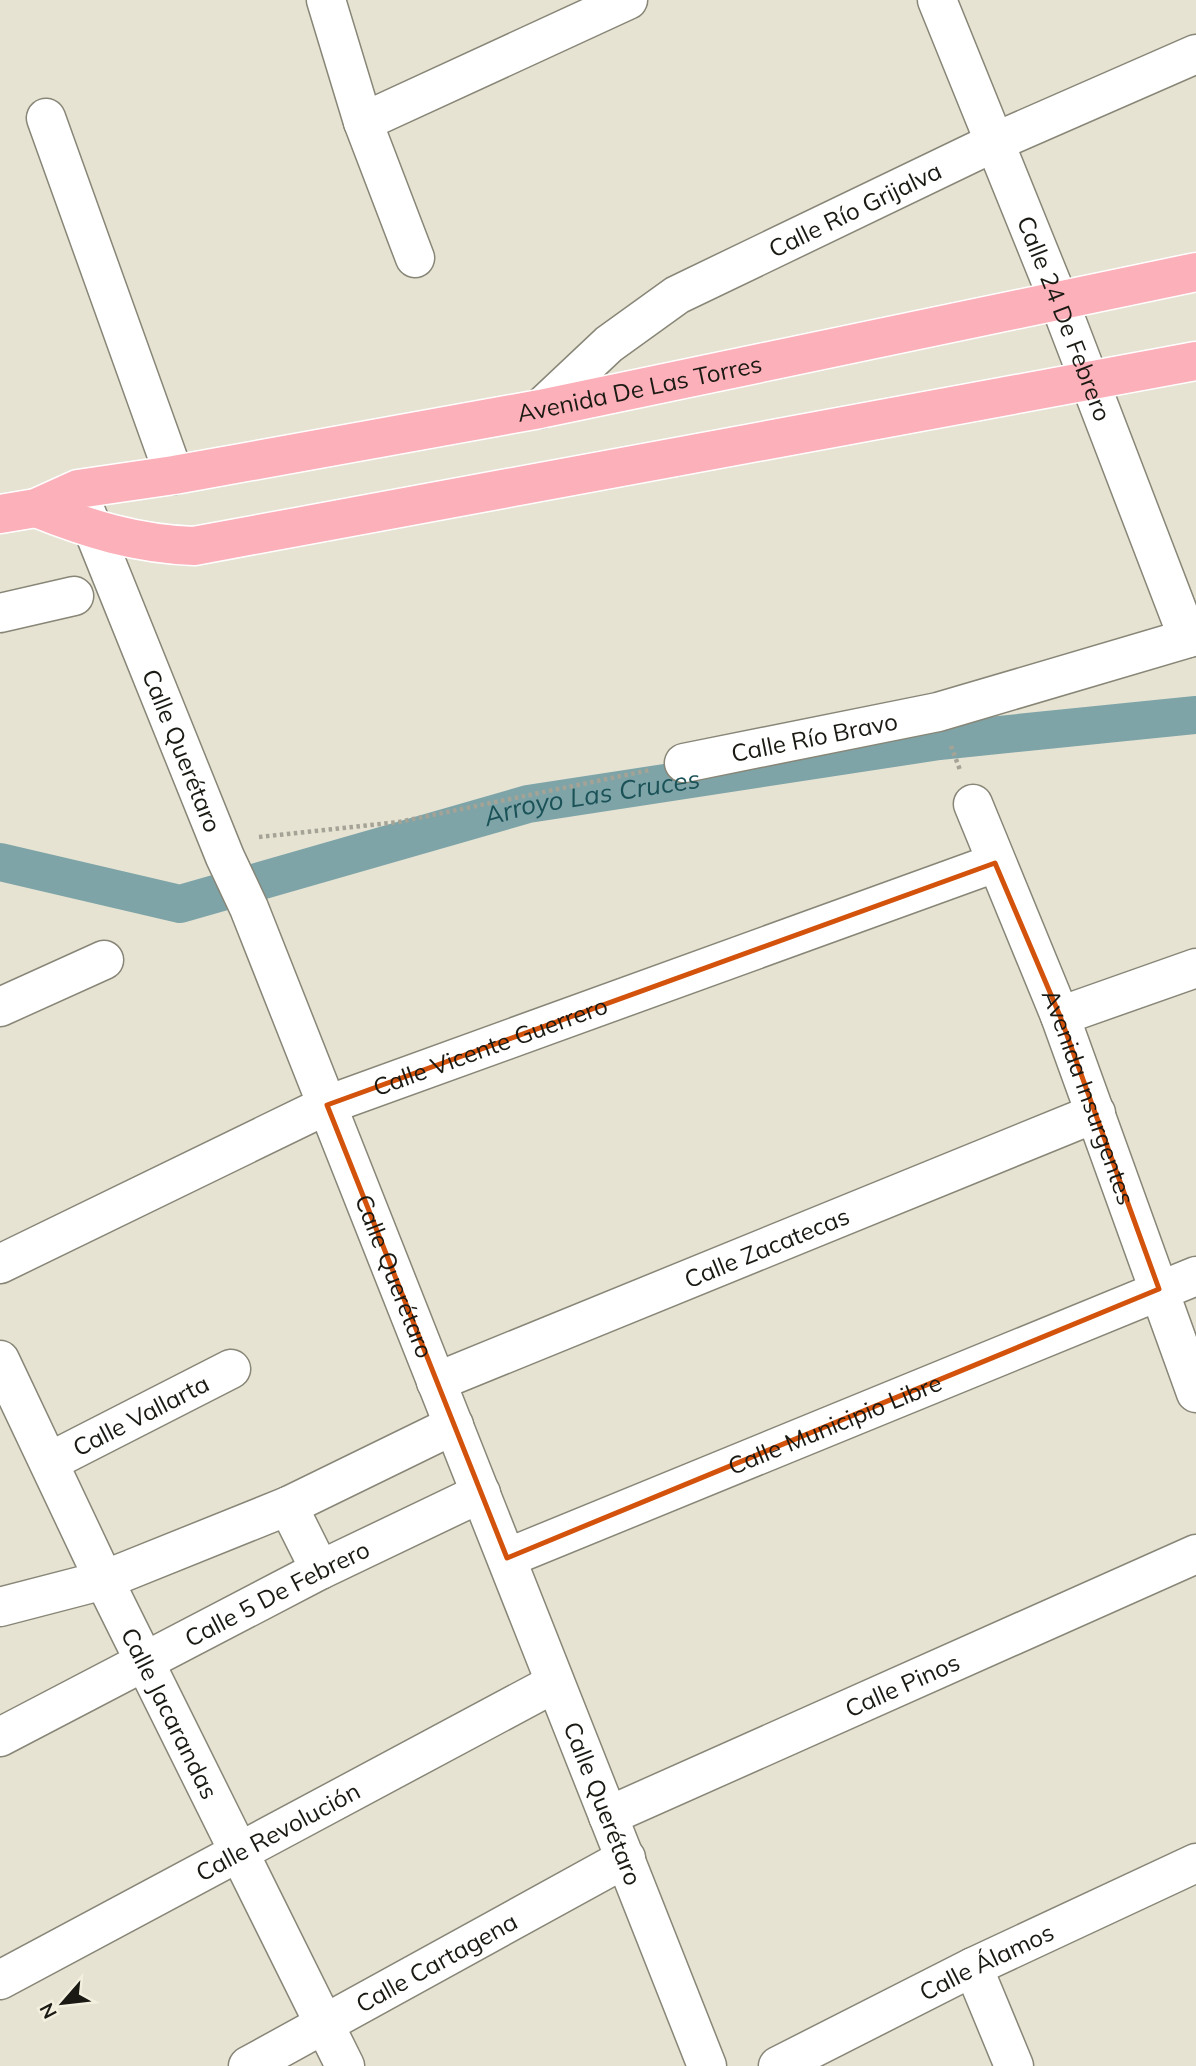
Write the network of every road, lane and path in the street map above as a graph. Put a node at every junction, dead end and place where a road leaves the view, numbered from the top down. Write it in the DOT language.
graph roads {
  1 [pos="326,0"];
  2 [pos="628,0"];
  3 [pos="937,0"];
  4 [pos="1196,54"];
  5 [pos="46,118"];
  6 [pos="363,122"];
  7 [pos="995,142"];
  8 [pos="415,258"];
  9 [pos="1196,272"];
  10 [pos="1058,299"];
  11 [pos="1196,361"];
  12 [pos="1090,382"];
  13 [pos="540,409"];
  14 [pos="174,475"];
  15 [pos="78,489"];
  16 [pos="18,511"];
  17 [pos="93,531"];
  18 [pos="74,596"];
  19 [pos="0,613"];
  20 [pos="1192,637"];
  21 [pos="684,763"];
  22 [pos="973,804"];
  23 [pos="222,849"];
  24 [pos="995,863"];
  25 [pos="104,960"];
  26 [pos="1196,968"];
  27 [pos="0,1007"];
  28 [pos="1060,1016"];
  29 [pos="327,1105"];
  30 [pos="1096,1113"];
  31 [pos="0,1264"];
  32 [pos="1196,1276"];
  33 [pos="1159,1289"];
  34 [pos="0,1360"];
  35 [pos="231,1369"];
  36 [pos="436,1382"];
  37 [pos="1196,1393"];
  38 [pos="454,1425"];
  39 [pos="49,1462"];
  40 [pos="481,1493"];
  41 [pos="288,1506"];
  42 [pos="1196,1554"];
  43 [pos="507,1558"];
  44 [pos="320,1570"];
  45 [pos="104,1580"];
  46 [pos="0,1607"];
  47 [pos="147,1662"];
  48 [pos="555,1683"];
  49 [pos="0,1737"];
  50 [pos="608,1816"];
  51 [pos="238,1850"];
  52 [pos="626,1858"];
  53 [pos="1194,1867"];
  54 [pos="973,1966"];
  55 [pos="0,1980"];
  56 [pos="325,2023"];
  57 [pos="248,2066"];
  58 [pos="345,2066"];
  59 [pos="708,2066"];
  60 [pos="778,2066"];
  61 [pos="1014,2066"];
  1 -- 6 [label="street"];
  2 -- 6 [label="street"];
  3 -- 7 [label="street, Calle 24 De Febrero"];
  4 -- 7 [label="street, Calle Río Grijalva"];
  5 -- 14 [label="street"];
  6 -- 8 [label="street"];
  7 -- 10 [label="street, Calle 24 De Febrero"];
  7 -- 13 [label="street, Calle Río Grijalva"];
  9 -- 10 [label="main road, Avenida De Las Torres"];
  10 -- 12 [label="street, Calle 24 De Febrero"];
  10 -- 13 [label="main road, Avenida De Las Torres"];
  11 -- 12 [label="main road"];
  12 -- 17 [label="main road"];
  12 -- 20 [label="street, Calle 24 De Febrero"];
  13 -- 14 [label="main road, Avenida De Las Torres"];
  14 -- 15 [label="main road, Avenida De Las Torres"];
  15 -- 16 [label="main road, Avenida De Las Torres"];
  15 -- 17 [label="street, Calle Querétaro"];
  16 -- 17 [label="main road"];
  17 -- 23 [label="street, Calle Querétaro"];
  18 -- 19 [label="street"];
  20 -- 21 [label="street, Calle Río Bravo"];
  21 -- 23 [label="path"];
  22 -- 24 [label="street, Avenida Insurgentes"];
  23 -- 29 [label="street, Calle Querétaro"];
  24 -- 28 [label="street, Avenida Insurgentes"];
  24 -- 29 [label="street, Calle Vicente Guerrero"];
  25 -- 27 [label="street"];
  26 -- 28 [label="street"];
  28 -- 30 [label="street, Avenida Insurgentes"];
  29 -- 31 [label="street, Calle Vicente Guerrero"];
  29 -- 36 [label="street, Calle Querétaro"];
  30 -- 33 [label="street, Avenida Insurgentes"];
  30 -- 36 [label="street, Calle Zacatecas"];
  32 -- 33 [label="street, Calle Municipio Libre"];
  33 -- 37 [label="street, Avenida Insurgentes"];
  33 -- 43 [label="street, Calle Municipio Libre"];
  34 -- 39 [label="street, Calle Jacarandas"];
  35 -- 39 [label="street, Calle Vallarta"];
  36 -- 38 [label="street, Calle Querétaro"];
  38 -- 40 [label="street, Calle Querétaro"];
  38 -- 41 [label="street"];
  39 -- 45 [label="street, Calle Jacarandas"];
  40 -- 43 [label="street, Calle Querétaro"];
  40 -- 44 [label="street, Calle 5 De Febrero"];
  41 -- 44 [label="street"];
  41 -- 45 [label="street"];
  42 -- 50 [label="street, Calle Pinos"];
  43 -- 48 [label="street, Calle Querétaro"];
  44 -- 47 [label="street, Calle 5 De Febrero"];
  45 -- 46 [label="street"];
  45 -- 47 [label="street, Calle Jacarandas"];
  47 -- 49 [label="street, Calle 5 De Febrero"];
  47 -- 51 [label="street, Calle Jacarandas"];
  48 -- 50 [label="street, Calle Querétaro"];
  48 -- 51 [label="street, Calle Revolución"];
  50 -- 52 [label="street, Calle Querétaro"];
  51 -- 55 [label="street, Calle Revolución"];
  51 -- 56 [label="street, Calle Jacarandas"];
  52 -- 56 [label="street, Calle Cartagena"];
  52 -- 59 [label="street, Calle Querétaro"];
  53 -- 54 [label="street, Calle Álamos"];
  54 -- 60 [label="street, Calle Álamos"];
  54 -- 61 [label="street"];
  56 -- 57 [label="street, Calle Cartagena"];
  56 -- 58 [label="street, Calle Jacarandas"];
}
